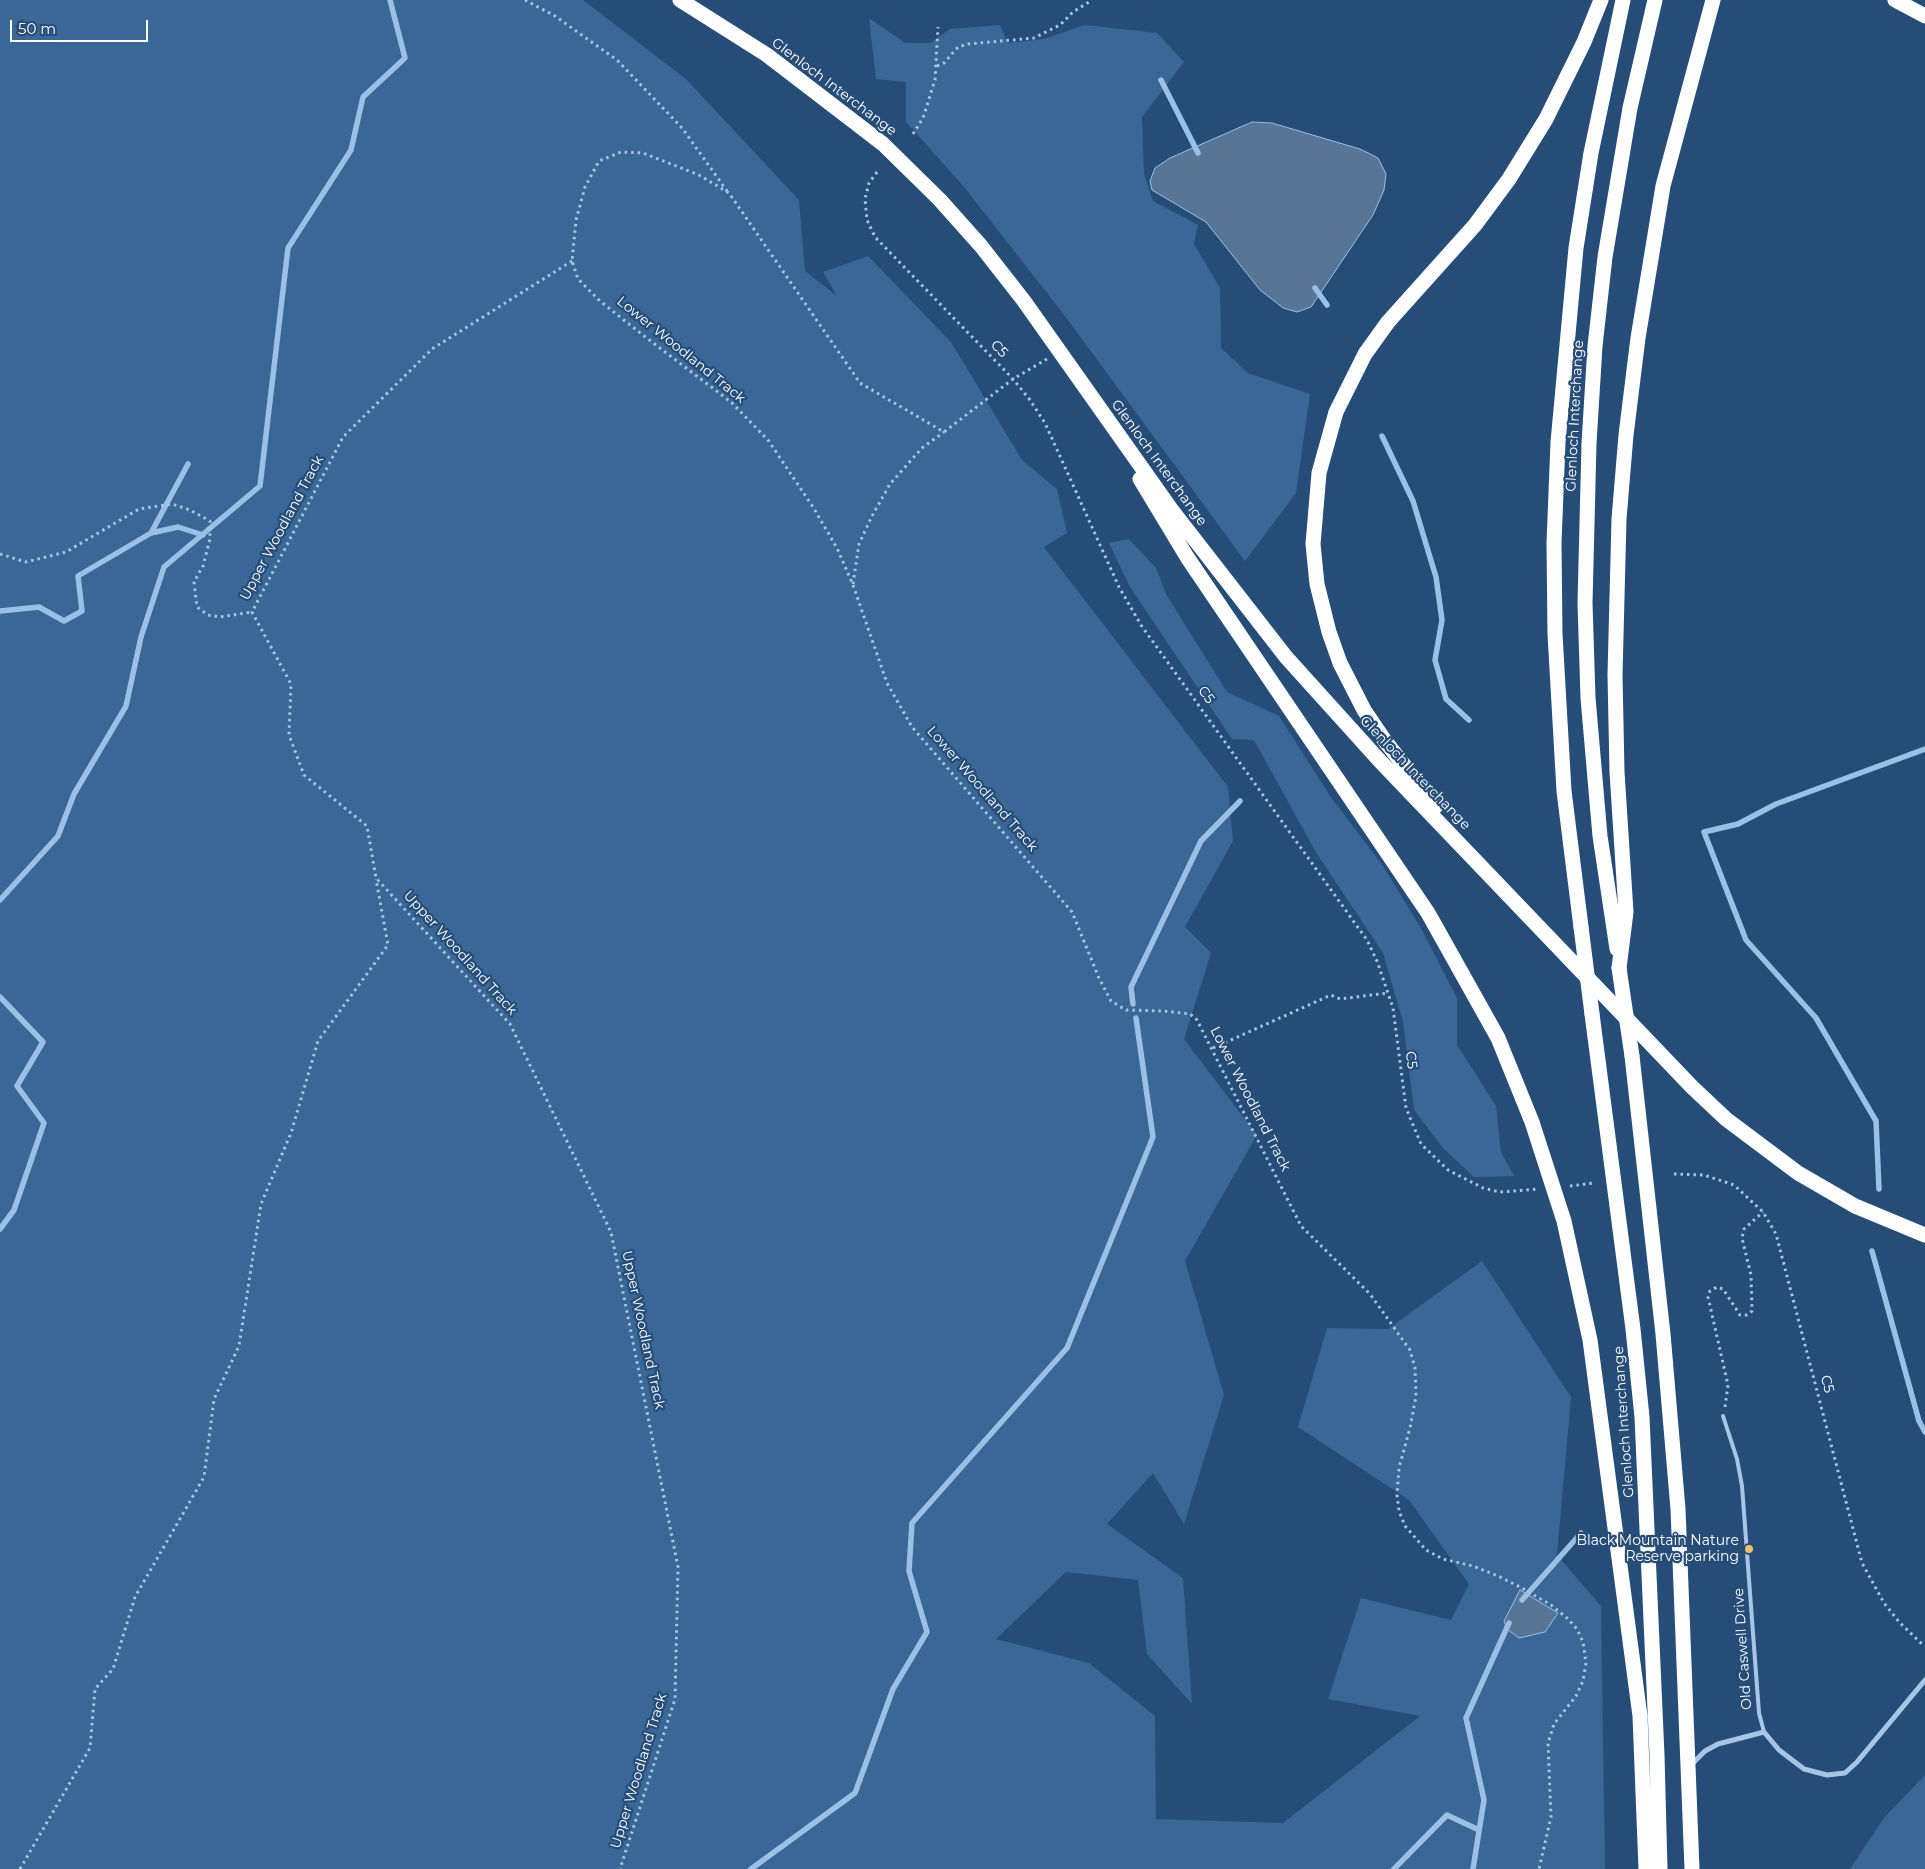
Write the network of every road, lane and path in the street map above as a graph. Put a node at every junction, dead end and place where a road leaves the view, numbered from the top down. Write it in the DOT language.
graph roads {
  1 [pos="524,0"];
  2 [pos="680,0"];
  3 [pos="1092,0"];
  4 [pos="1601,0"];
  5 [pos="1623,0"];
  6 [pos="1655,0"];
  7 [pos="1713,0"];
  8 [pos="1895,0"];
  9 [pos="1925,16"];
  10 [pos="938,26"];
  11 [pos="937,66"];
  12 [pos="913,134"];
  13 [pos="877,172"];
  14 [pos="729,193"];
  15 [pos="572,261"];
  16 [pos="1060,351"];
  17 [pos="1013,379"];
  18 [pos="1109,421"];
  19 [pos="944,432"];
  20 [pos="0,554"];
  21 [pos="853,585"];
  22 [pos="252,612"];
  23 [pos="1481,864"];
  24 [pos="376,878"];
  25 [pos="1619,968"];
  26 [pos="1388,993"];
  27 [pos="1213,1048"];
  28 [pos="1674,1174"];
  29 [pos="1594,1183"];
  30 [pos="1567,1186"];
  31 [pos="1540,1189"];
  32 [pos="1763,1212"];
  33 [pos="1925,1234"];
  34 [pos="1723,1416"];
  35 [pos="1922,1645"];
  36 [pos="1925,1680"];
  37 [pos="1764,1732"];
  38 [pos="1688,1767"];
  39 [pos="20,1869"];
  40 [pos="620,1869"];
  41 [pos="1539,1869"];
  42 [pos="1646,1869"];
  43 [pos="1660,1869"];
  44 [pos="1692,1869"];
  1 -- 14 [label="path"];
  2 -- 16 [label="highway, Glenloch Interchange"];
  3 -- 11 [label="path"];
  4 -- 23 [label="highway"];
  5 -- 43 [label="highway, Glenloch Interchange, bridge"];
  6 -- 25 [label="highway, Glenloch Interchange"];
  7 -- 25 [label="highway"];
  8 -- 9 [label="highway"];
  10 -- 11 [label="path"];
  11 -- 12 [label="path"];
  13 -- 17 [label="path, C5"];
  14 -- 15 [label="path"];
  14 -- 19 [label="path"];
  15 -- 21 [label="path, Lower Woodland Track"];
  15 -- 22 [label="path, Upper Woodland Track"];
  16 -- 17 [label="path"];
  16 -- 18 [label="highway, Glenloch Interchange"];
  17 -- 19 [label="path"];
  17 -- 26 [label="path, C5"];
  18 -- 23 [label="highway, Glenloch Interchange"];
  18 -- 42 [label="highway"];
  19 -- 21 [label="path"];
  20 -- 22 [label="path"];
  21 -- 27 [label="path, Lower Woodland Track"];
  22 -- 24 [label="path, Upper Woodland Track"];
  23 -- 33 [label="highway, Glenloch Interchange"];
  24 -- 39 [label="path"];
  24 -- 40 [label="path, Upper Woodland Track"];
  25 -- 38 [label="highway, Glenloch Interchange, bridge"];
  26 -- 27 [label="path"];
  26 -- 31 [label="path, C5"];
  27 -- 41 [label="path, Lower Woodland Track"];
  28 -- 32 [label="path, C5"];
  29 -- 30 [label="path"];
  32 -- 34 [label="path"];
  32 -- 35 [label="path, C5"];
  34 -- 37 [label="lane, Old Caswell Drive"];
  36 -- 37 [label="street, Old Caswell Drive"];
  37 -- 38 [label="street"];
  38 -- 44 [label="highway, Glenloch Interchange"];
}
